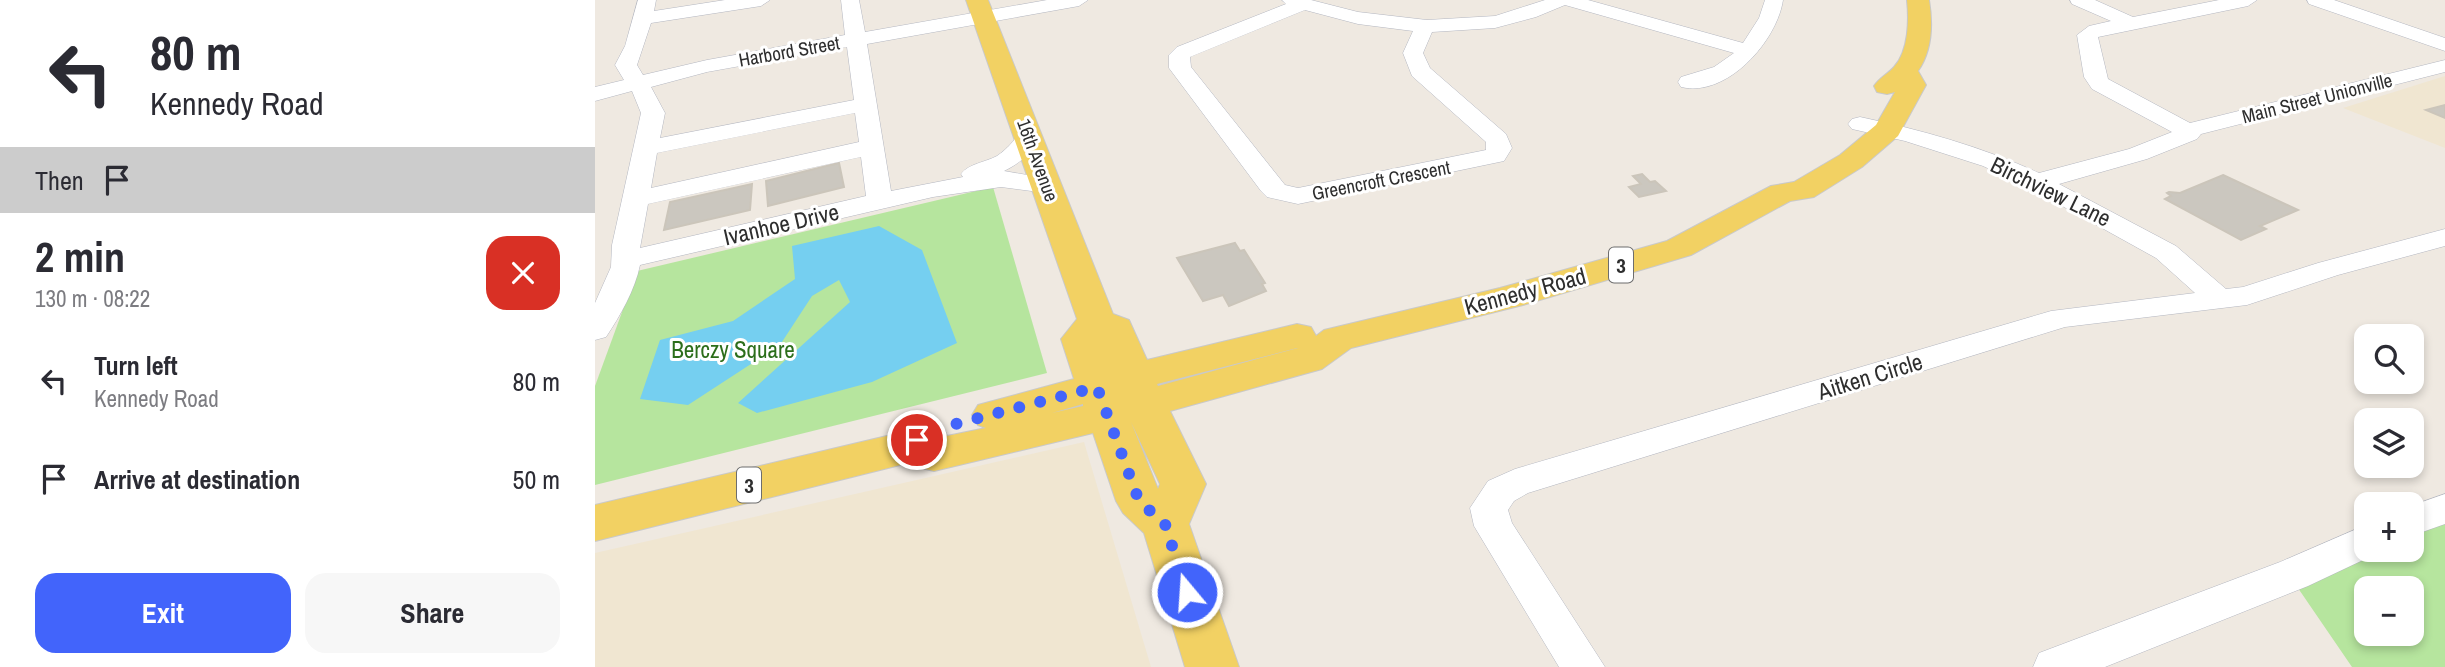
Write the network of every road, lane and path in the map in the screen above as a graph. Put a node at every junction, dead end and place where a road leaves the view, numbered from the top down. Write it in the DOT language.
graph roads {
  1 [pos="761,0"];
  2 [pos="850,0"];
  3 [pos="1079,0"];
  4 [pos="1561,0"];
  5 [pos="1567,0"];
  6 [pos="1774,0"];
  7 [pos="1918,0"];
  8 [pos="2079,0"];
  9 [pos="2248,0"];
  10 [pos="2316,0"];
  11 [pos="1298,2"];
  12 [pos="981,8"];
  13 [pos="644,10"];
  14 [pos="2131,23"];
  15 [pos="1425,26"];
  16 [pos="857,39"];
  17 [pos="2445,45"];
  18 [pos="1748,51"];
  19 [pos="2445,66"];
  20 [pos="1689,82"];
  21 [pos="636,84"];
  22 [pos="595,94"];
  23 [pos="866,104"];
  24 [pos="1874,127"];
  25 [pos="2189,130"];
  26 [pos="1029,136"];
  27 [pos="871,147"];
  28 [pos="645,148"];
  29 [pos="2037,182"];
  30 [pos="1047,185"];
  31 [pos="933,189"];
  32 [pos="635,199"];
  33 [pos="880,201"];
  34 [pos="2445,237"];
  35 [pos="629,259"];
  36 [pos="2220,300"];
  37 [pos="595,330"];
  38 [pos="1121,395"];
  39 [pos="2445,509"];
  40 [pos="2424,516"];
  41 [pos="595,523"];
  42 [pos="2354,546"];
  43 [pos="1212,667"];
  44 [pos="1583,667"];
  45 [pos="2055,667"];
  1 -- 13 [label="street"];
  2 -- 16 [label="street"];
  3 -- 12 [label="street, Harbord Street"];
  4 -- 15 [label="street"];
  5 -- 18 [label="street"];
  6 -- 18 [label="street"];
  7 -- 24 [label="main road, Kennedy Road / 3"];
  8 -- 14 [label="street"];
  9 -- 14 [label="street"];
  10 -- 17 [label="street"];
  11 -- 15 [label="street"];
  11 -- 15 [label="street, Greencroft Crescent"];
  12 -- 16 [label="street, Harbord Street"];
  12 -- 26 [label="main road, 16th Avenue"];
  13 -- 21 [label="street"];
  14 -- 25 [label="street"];
  16 -- 21 [label="street, Harbord Street"];
  16 -- 23 [label="street"];
  18 -- 20 [label="street"];
  19 -- 25 [label="street, Main Street Unionville"];
  21 -- 22 [label="street, Harbord Street"];
  21 -- 28 [label="street"];
  23 -- 27 [label="street"];
  23 -- 28 [label="street"];
  24 -- 29 [label="street, Birchview Lane"];
  24 -- 38 [label="main road, Kennedy Road / 3"];
  25 -- 29 [label="street, Main Street Unionville"];
  26 -- 30 [label="main road, 16th Avenue"];
  26 -- 31 [label="street, Ivanhoe Drive"];
  27 -- 32 [label="street"];
  27 -- 33 [label="street"];
  28 -- 32 [label="street"];
  29 -- 36 [label="street, Birchview Lane"];
  30 -- 31 [label="street, Ivanhoe Drive"];
  30 -- 38 [label="main road, 16th Avenue"];
  31 -- 33 [label="street, Ivanhoe Drive"];
  32 -- 35 [label="street"];
  33 -- 35 [label="street, Ivanhoe Drive"];
  34 -- 36 [label="street, Aitken Circle"];
  35 -- 37 [label="street"];
  36 -- 44 [label="street, Aitken Circle"];
  38 -- 41 [label="main road, Kennedy Road / 3"];
  38 -- 43 [label="main road, 16th Avenue"];
  39 -- 40 [label="street"];
  42 -- 45 [label="street"];
}
